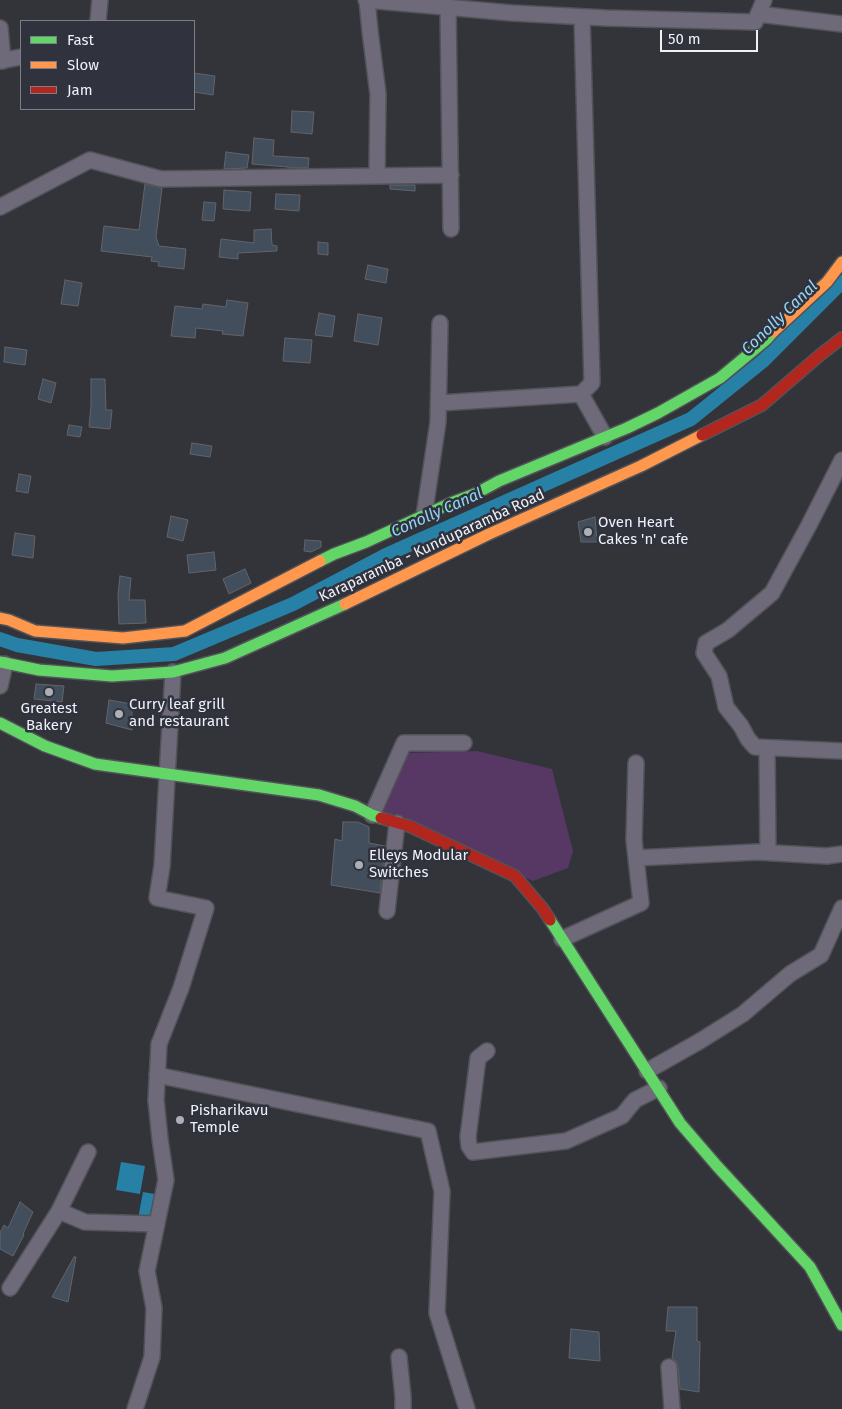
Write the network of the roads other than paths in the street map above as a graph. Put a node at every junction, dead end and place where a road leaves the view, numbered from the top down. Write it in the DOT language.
graph roads {
  1 [pos="100,0"];
  2 [pos="367,0"];
  3 [pos="422,3"];
  4 [pos="448,6"];
  5 [pos="761,7"];
  6 [pos="582,17"];
  7 [pos="98,20"];
  8 [pos="842,24"];
  9 [pos="0,28"];
  10 [pos="20,56"];
  11 [pos="2,61"];
  12 [pos="377,175"];
  13 [pos="450,175"];
  14 [pos="0,207"];
  15 [pos="451,228"];
  16 [pos="842,262"];
  17 [pos="440,323"];
  18 [pos="842,338"];
  19 [pos="581,394"];
  20 [pos="439,403"];
  21 [pos="605,437"];
  22 [pos="842,460"];
  23 [pos="424,516"];
  24 [pos="0,618"];
  25 [pos="3,663"];
  26 [pos="173,672"];
  27 [pos="0,686"];
  28 [pos="0,723"];
  29 [pos="464,743"];
  30 [pos="767,748"];
  31 [pos="842,751"];
  32 [pos="636,763"];
  33 [pos="167,773"];
  34 [pos="372,815"];
  35 [pos="397,823"];
  36 [pos="768,852"];
  37 [pos="842,854"];
  38 [pos="636,858"];
  39 [pos="842,908"];
  40 [pos="387,911"];
  41 [pos="562,939"];
  42 [pos="487,1051"];
  43 [pos="647,1071"];
  44 [pos="157,1075"];
  45 [pos="659,1088"];
  46 [pos="88,1152"];
  47 [pos="59,1211"];
  48 [pos="157,1224"];
  49 [pos="10,1288"];
  50 [pos="842,1325"];
  51 [pos="399,1356"];
  52 [pos="669,1366"];
  53 [pos="135,1409"];
  54 [pos="403,1409"];
  55 [pos="467,1409"];
  56 [pos="672,1409"];
  1 -- 7 [label="street"];
  2 -- 3 [label="street"];
  2 -- 12 [label="street"];
  3 -- 4 [label="street"];
  4 -- 6 [label="street"];
  4 -- 13 [label="street"];
  5 -- 6 [label="street"];
  5 -- 8 [label="street"];
  6 -- 19 [label="street"];
  9 -- 11 [label="street"];
  10 -- 11 [label="street"];
  12 -- 13 [label="street"];
  12 -- 14 [label="street"];
  13 -- 15 [label="street"];
  16 -- 21 [label="street"];
  17 -- 20 [label="street"];
  18 -- 26 [label="street, Karaparamba - Kunduparamba Road"];
  19 -- 20 [label="street"];
  19 -- 21 [label="street"];
  20 -- 23 [label="street"];
  21 -- 23 [label="street"];
  22 -- 30 [label="street"];
  23 -- 24 [label="street"];
  25 -- 26 [label="street, Karaparamba - Kunduparamba Road"];
  25 -- 27 [label="street"];
  26 -- 33 [label="street"];
  28 -- 33 [label="street"];
  29 -- 34 [label="street"];
  30 -- 31 [label="street"];
  30 -- 36 [label="street"];
  32 -- 38 [label="street"];
  33 -- 34 [label="street"];
  33 -- 44 [label="street"];
  34 -- 35 [label="street"];
  35 -- 40 [label="street"];
  35 -- 41 [label="street"];
  36 -- 37 [label="street"];
  36 -- 38 [label="street"];
  38 -- 41 [label="street"];
  39 -- 43 [label="street"];
  41 -- 43 [label="street"];
  42 -- 45 [label="street"];
  43 -- 45 [label="street"];
  44 -- 48 [label="street"];
  44 -- 55 [label="street"];
  45 -- 50 [label="street"];
  46 -- 47 [label="street"];
  47 -- 48 [label="street"];
  47 -- 49 [label="street"];
  48 -- 53 [label="street"];
  51 -- 54 [label="street"];
  52 -- 56 [label="street"];
}
